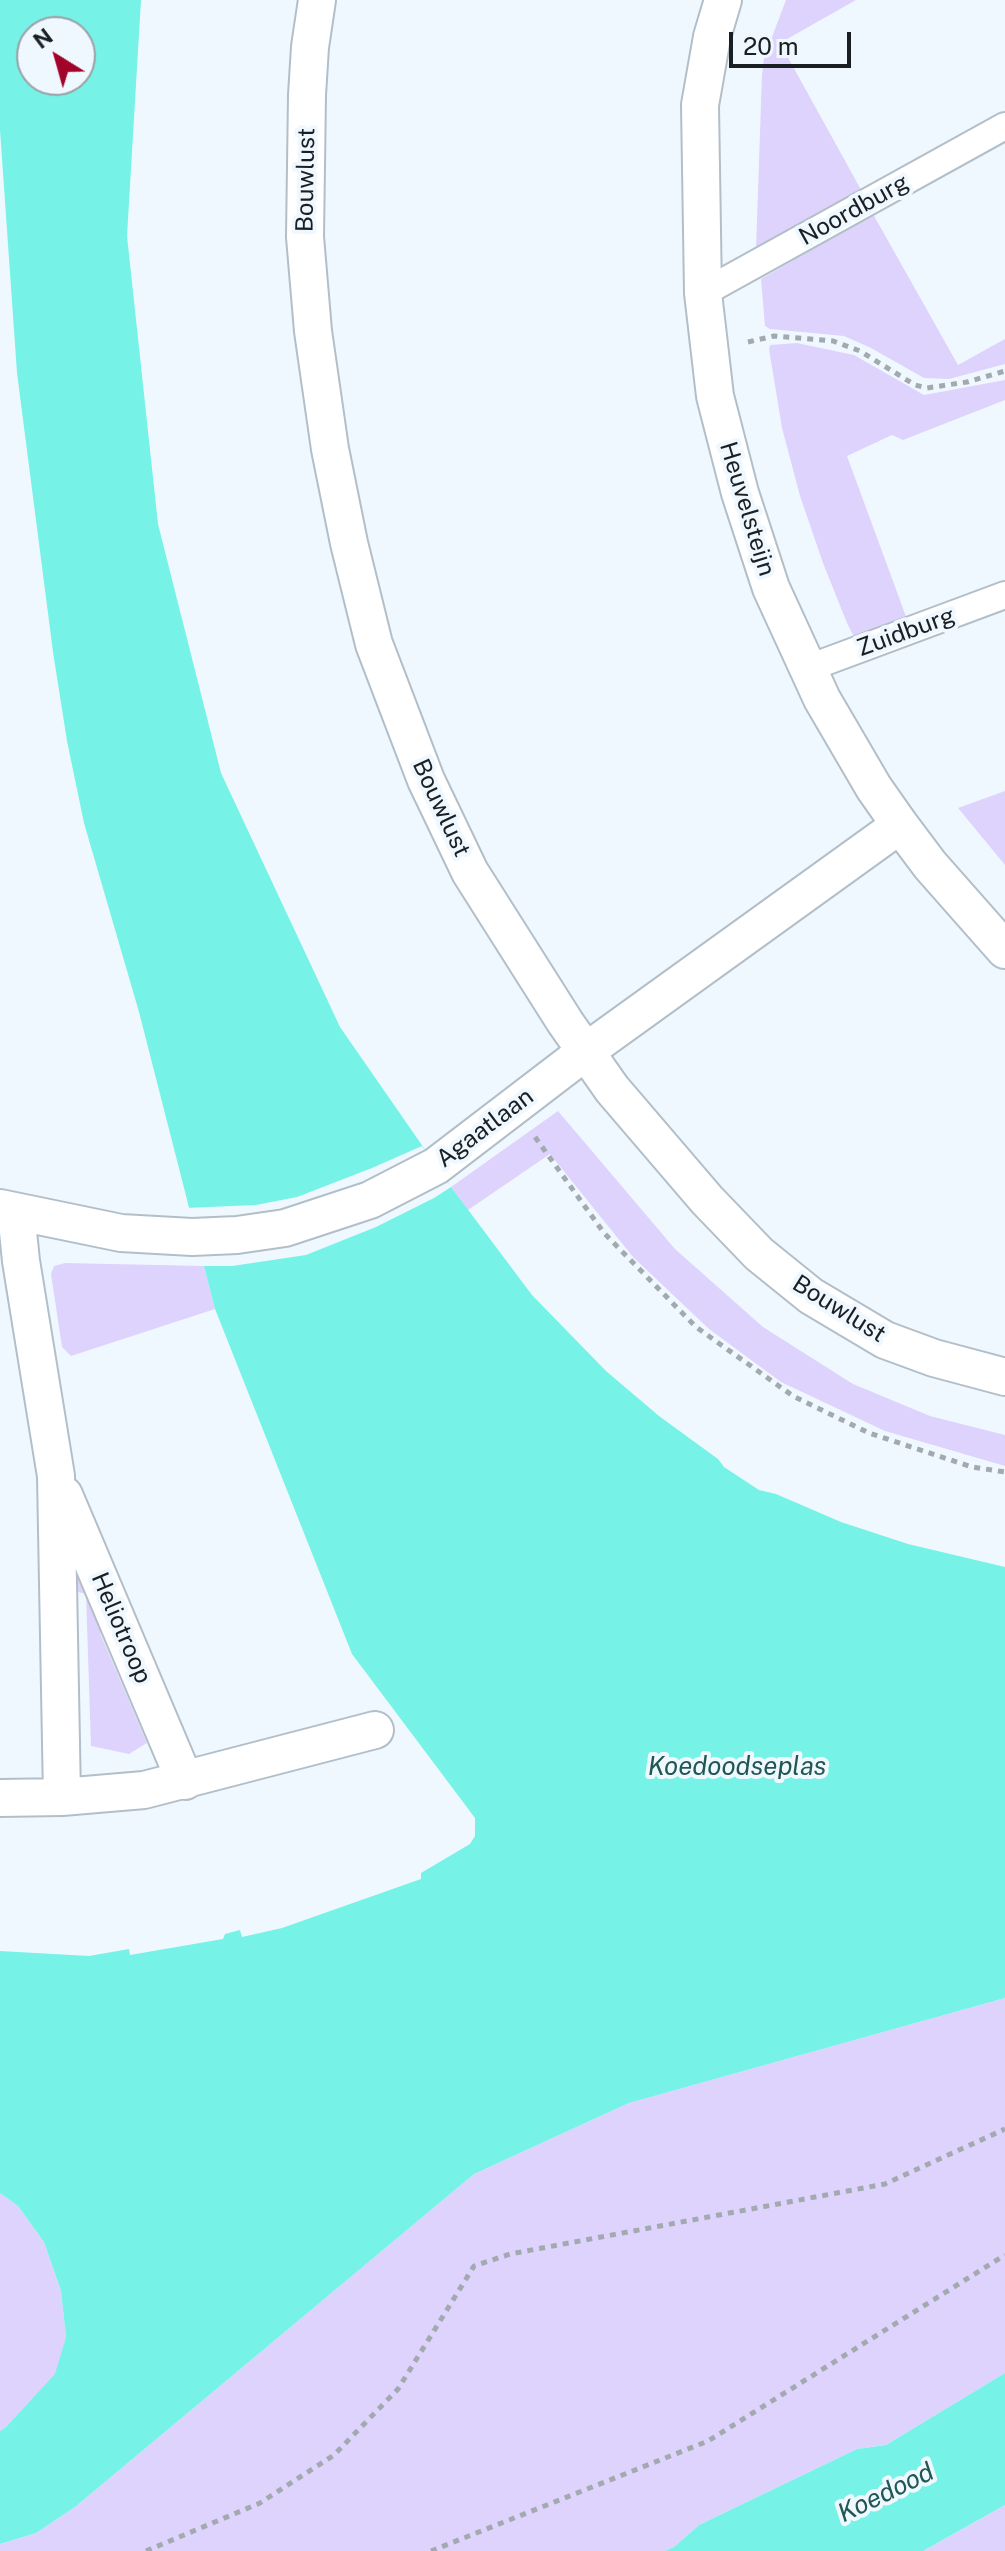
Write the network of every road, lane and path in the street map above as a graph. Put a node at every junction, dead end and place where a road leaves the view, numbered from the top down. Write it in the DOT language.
graph roads {
  1 [pos="317,0"];
  2 [pos="723,0"];
  3 [pos="1005,126"];
  4 [pos="703,293"];
  5 [pos="708,352"];
  6 [pos="1005,371"];
  7 [pos="1005,595"];
  8 [pos="806,669"];
  9 [pos="900,825"];
  10 [pos="1005,950"];
  11 [pos="585,1052"];
  12 [pos="514,1108"];
  13 [pos="8,1210"];
  14 [pos="1005,1377"];
  15 [pos="1005,1472"];
  16 [pos="56,1476"];
  17 [pos="375,1730"];
  18 [pos="185,1781"];
  19 [pos="62,1797"];
  20 [pos="0,1798"];
  21 [pos="1005,2129"];
  22 [pos="1005,2255"];
  23 [pos="146,2551"];
  24 [pos="431,2551"];
  1 -- 11 [label="street, Bouwlust"];
  2 -- 4 [label="street, Heuvelsteijn"];
  3 -- 4 [label="street, Noordburg"];
  4 -- 5 [label="street, Heuvelsteijn"];
  5 -- 6 [label="path"];
  5 -- 8 [label="street, Heuvelsteijn"];
  7 -- 8 [label="street, Zuidburg"];
  8 -- 9 [label="street, Heuvelsteijn"];
  9 -- 10 [label="street, Heuvelsteijn"];
  9 -- 11 [label="street, Agaatlaan"];
  11 -- 12 [label="street, Agaatlaan"];
  11 -- 14 [label="street, Bouwlust"];
  12 -- 13 [label="street, Agaatlaan"];
  12 -- 15 [label="path"];
  13 -- 16 [label="street, Heliotroop"];
  16 -- 18 [label="street, Heliotroop"];
  16 -- 19 [label="street, Heliotroop"];
  17 -- 18 [label="street"];
  18 -- 19 [label="street"];
  19 -- 20 [label="street"];
  21 -- 23 [label="path"];
  22 -- 24 [label="path"];
}
